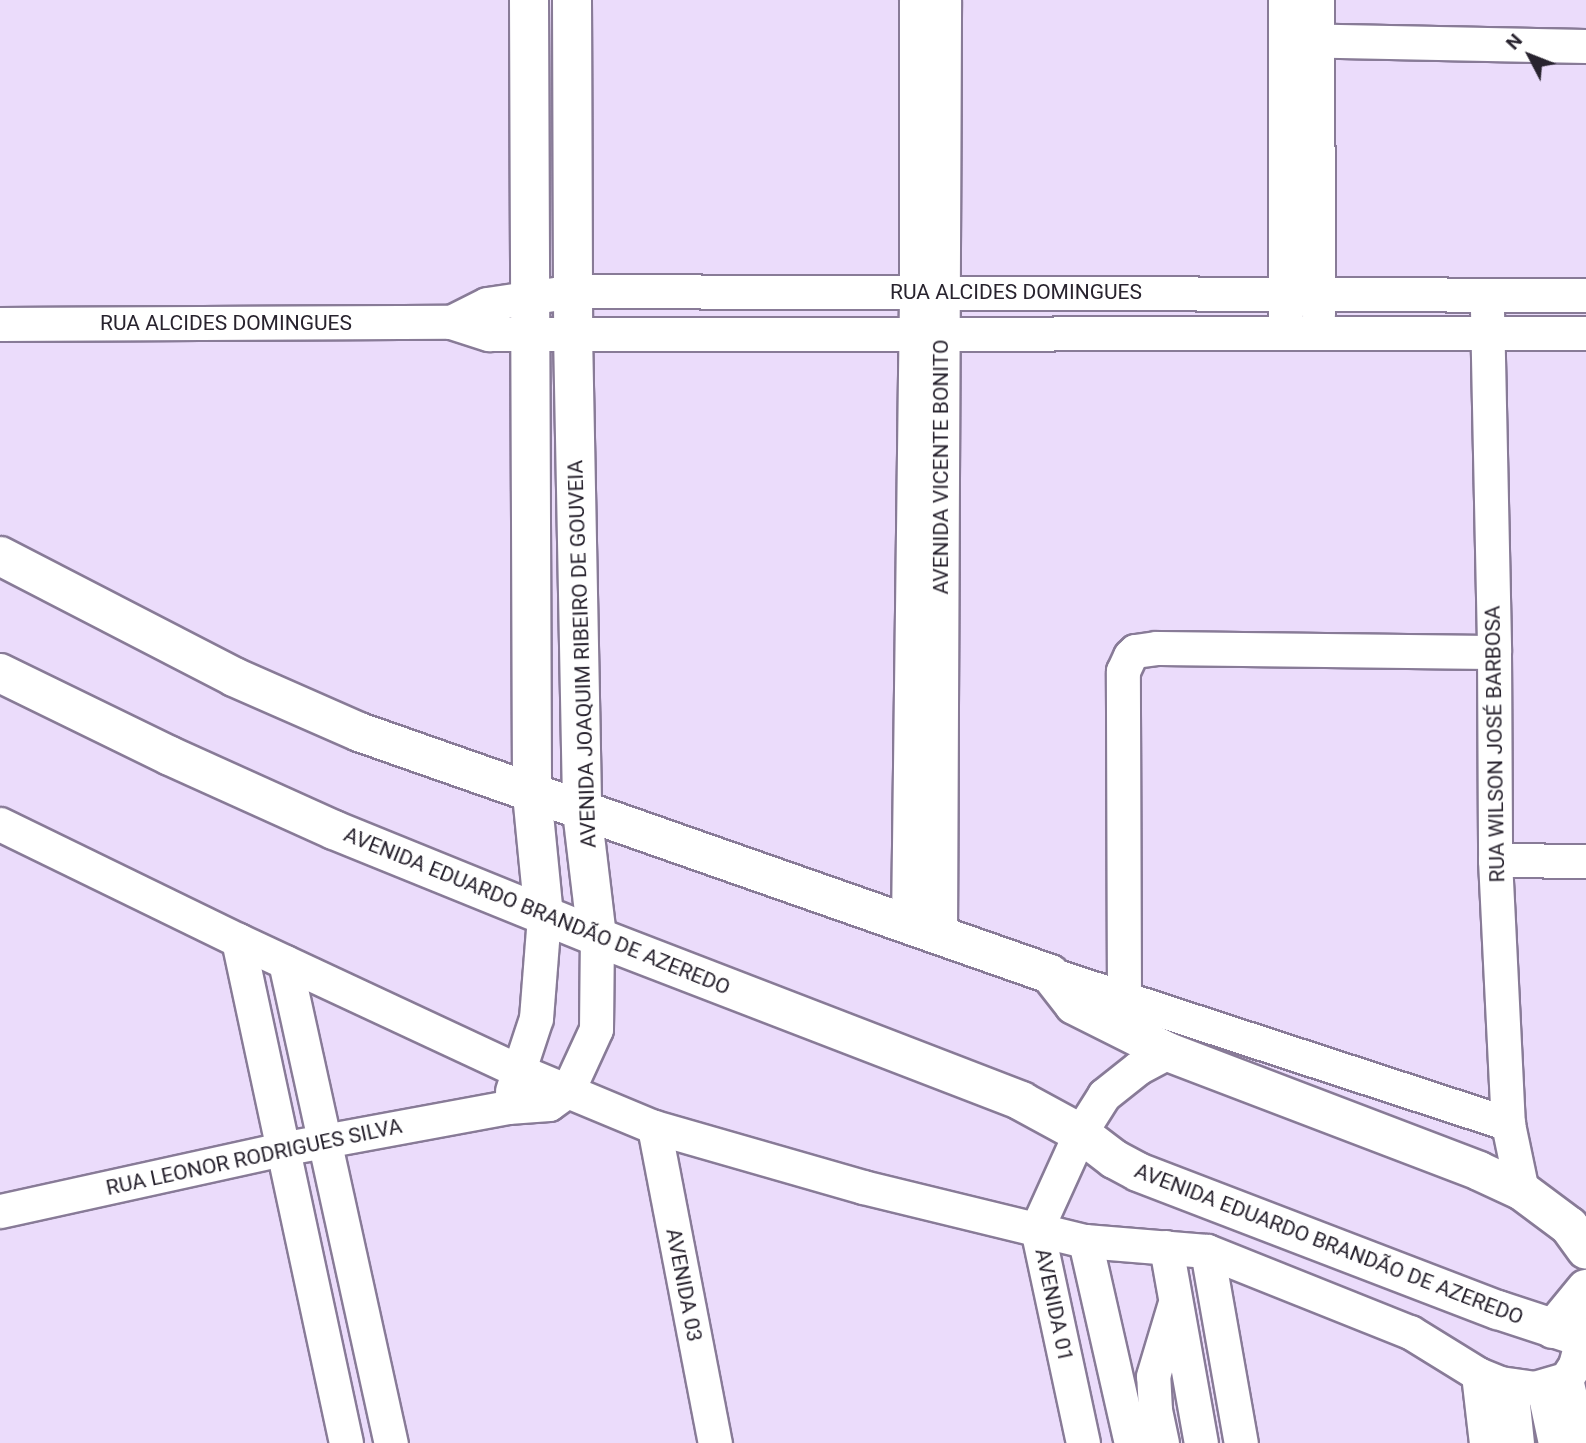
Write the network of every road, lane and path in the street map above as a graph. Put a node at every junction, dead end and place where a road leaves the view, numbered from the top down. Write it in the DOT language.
graph roads {
  1 [pos="529,0"];
  2 [pos="572,0"];
  3 [pos="916,0"];
  4 [pos="944,0"];
  5 [pos="1285,0"];
  6 [pos="1317,0"];
  7 [pos="1301,40"];
  8 [pos="1586,46"];
  9 [pos="759,290"];
  10 [pos="574,291"];
  11 [pos="929,292"];
  12 [pos="1284,293"];
  13 [pos="1318,293"];
  14 [pos="1486,295"];
  15 [pos="1586,295"];
  16 [pos="530,315"];
  17 [pos="0,324"];
  18 [pos="1285,331"];
  19 [pos="1318,331"];
  20 [pos="928,332"];
  21 [pos="1487,332"];
  22 [pos="573,333"];
  23 [pos="1586,333"];
  24 [pos="760,334"];
  25 [pos="0,556"];
  26 [pos="1494,652"];
  27 [pos="0,673"];
  28 [pos="532,794"];
  29 [pos="582,811"];
  30 [pos="0,824"];
  31 [pos="1495,860"];
  32 [pos="1586,861"];
  33 [pos="544,916"];
  34 [pos="924,929"];
  35 [pos="597,937"];
  36 [pos="238,940"];
  37 [pos="285,962"];
  38 [pos="1049,974"];
  39 [pos="1124,997"];
  40 [pos="1168,1052"];
  41 [pos="517,1070"];
  42 [pos="568,1090"];
  43 [pos="508,1107"];
  44 [pos="1508,1124"];
  45 [pos="654,1127"];
  46 [pos="1080,1133"];
  47 [pos="324,1141"];
  48 [pos="281,1149"];
  49 [pos="1522,1191"];
  50 [pos="0,1211"];
  51 [pos="1037,1228"];
  52 [pos="1085,1241"];
  53 [pos="1166,1247"];
  54 [pos="1586,1249"];
  55 [pos="1207,1251"];
  56 [pos="1586,1289"];
  57 [pos="1175,1301"];
  58 [pos="1574,1335"];
  59 [pos="1478,1374"];
  60 [pos="1540,1384"];
  61 [pos="346,1443"];
  62 [pos="391,1443"];
  63 [pos="715,1443"];
  64 [pos="1083,1443"];
  65 [pos="1131,1443"];
  66 [pos="1162,1443"];
  67 [pos="1201,1443"];
  68 [pos="1241,1443"];
  69 [pos="1486,1443"];
  70 [pos="1517,1443"];
  71 [pos="1555,1443"];
  72 [pos="1581,1443"];
  1 -- 16 [label="main road, AVENIDA JOAQUIM RIBEIRO DE GOUVEIA"];
  2 -- 10 [label="main road, AVENIDA JOAQUIM RIBEIRO DE GOUVEIA"];
  3 -- 11 [label="street, AVENIDA VICENTE BONITO"];
  4 -- 11 [label="street, AVENIDA VICENTE BONITO"];
  5 -- 7 [label="street"];
  6 -- 7 [label="street"];
  7 -- 8 [label="street"];
  7 -- 12 [label="street"];
  7 -- 13 [label="street"];
  9 -- 10 [label="street, RUA ALCIDES DOMINGUES"];
  9 -- 11 [label="street, RUA ALCIDES DOMINGUES"];
  9 -- 24 [label="street"];
  10 -- 16 [label="street, RUA ALCIDES DOMINGUES"];
  10 -- 22 [label="main road, AVENIDA JOAQUIM RIBEIRO DE GOUVEIA"];
  11 -- 12 [label="street, RUA ALCIDES DOMINGUES"];
  11 -- 20 [label="street, AVENIDA VICENTE BONITO"];
  12 -- 13 [label="street, RUA ALCIDES DOMINGUES"];
  12 -- 18 [label="street"];
  13 -- 14 [label="street, RUA ALCIDES DOMINGUES"];
  13 -- 19 [label="street"];
  14 -- 15 [label="street, RUA ALCIDES DOMINGUES"];
  14 -- 21 [label="street, RUA WILSON JOSÉ BARBOSA"];
  16 -- 17 [label="street, RUA ALCIDES DOMINGUES"];
  16 -- 22 [label="street, RUA ALCIDES DOMINGUES"];
  16 -- 28 [label="main road, AVENIDA JOAQUIM RIBEIRO DE GOUVEIA"];
  18 -- 19 [label="street, RUA ALCIDES DOMINGUES"];
  18 -- 20 [label="street, RUA ALCIDES DOMINGUES"];
  19 -- 21 [label="street, RUA ALCIDES DOMINGUES"];
  20 -- 24 [label="street, RUA ALCIDES DOMINGUES"];
  20 -- 34 [label="street, AVENIDA VICENTE BONITO"];
  21 -- 23 [label="street, RUA ALCIDES DOMINGUES"];
  21 -- 26 [label="street, RUA WILSON JOSÉ BARBOSA"];
  22 -- 24 [label="street, RUA ALCIDES DOMINGUES"];
  22 -- 29 [label="main road, AVENIDA JOAQUIM RIBEIRO DE GOUVEIA"];
  25 -- 28 [label="main road"];
  26 -- 31 [label="street, RUA WILSON JOSÉ BARBOSA"];
  26 -- 39 [label="street"];
  27 -- 33 [label="main road, AVENIDA EDUARDO BRANDÃO DE AZEREDO"];
  28 -- 29 [label="main road"];
  28 -- 33 [label="main road, AVENIDA JOAQUIM RIBEIRO DE GOUVEIA"];
  29 -- 34 [label="main road"];
  29 -- 35 [label="main road, AVENIDA JOAQUIM RIBEIRO DE GOUVEIA"];
  30 -- 36 [label="street"];
  31 -- 32 [label="street"];
  31 -- 44 [label="street, RUA WILSON JOSÉ BARBOSA"];
  33 -- 35 [label="main road, AVENIDA EDUARDO BRANDÃO DE AZEREDO"];
  33 -- 41 [label="street, AVENIDA JOAQUIM RIBEIRO DE GOUVEIA"];
  34 -- 38 [label="main road"];
  35 -- 42 [label="street, AVENIDA JOAQUIM RIBEIRO DE GOUVEIA"];
  35 -- 46 [label="main road, AVENIDA EDUARDO BRANDÃO DE AZEREDO"];
  36 -- 37 [label="street"];
  36 -- 48 [label="street"];
  37 -- 41 [label="street"];
  37 -- 47 [label="street"];
  38 -- 39 [label="street"];
  38 -- 40 [label="main road"];
  39 -- 44 [label="street"];
  40 -- 46 [label="street"];
  40 -- 49 [label="main road"];
  41 -- 42 [label="street"];
  41 -- 43 [label="street, AVENIDA JOAQUIM RIBEIRO DE GOUVEIA"];
  42 -- 43 [label="street"];
  42 -- 45 [label="street"];
  43 -- 47 [label="street, RUA LEONOR RODRIGUES SILVA"];
  44 -- 49 [label="street, RUA WILSON JOSÉ BARBOSA"];
  45 -- 51 [label="street"];
  45 -- 63 [label="street, AVENIDA 03"];
  46 -- 51 [label="street, AVENIDA 01"];
  46 -- 58 [label="main road, AVENIDA EDUARDO BRANDÃO DE AZEREDO"];
  47 -- 48 [label="street, RUA LEONOR RODRIGUES SILVA"];
  47 -- 62 [label="street"];
  48 -- 50 [label="street, RUA LEONOR RODRIGUES SILVA"];
  48 -- 61 [label="street"];
  49 -- 54 [label="main road"];
  51 -- 52 [label="street"];
  51 -- 64 [label="street, AVENIDA 01"];
  52 -- 53 [label="street"];
  52 -- 65 [label="street"];
  53 -- 55 [label="street"];
  53 -- 57 [label="street"];
  55 -- 59 [label="street"];
  55 -- 68 [label="street"];
  56 -- 58 [label="main road"];
  57 -- 66 [label="street"];
  57 -- 67 [label="street"];
  58 -- 60 [label="street"];
  59 -- 60 [label="street"];
  59 -- 69 [label="street"];
  60 -- 70 [label="street"];
  60 -- 71 [label="street"];
  60 -- 72 [label="street"];
}
